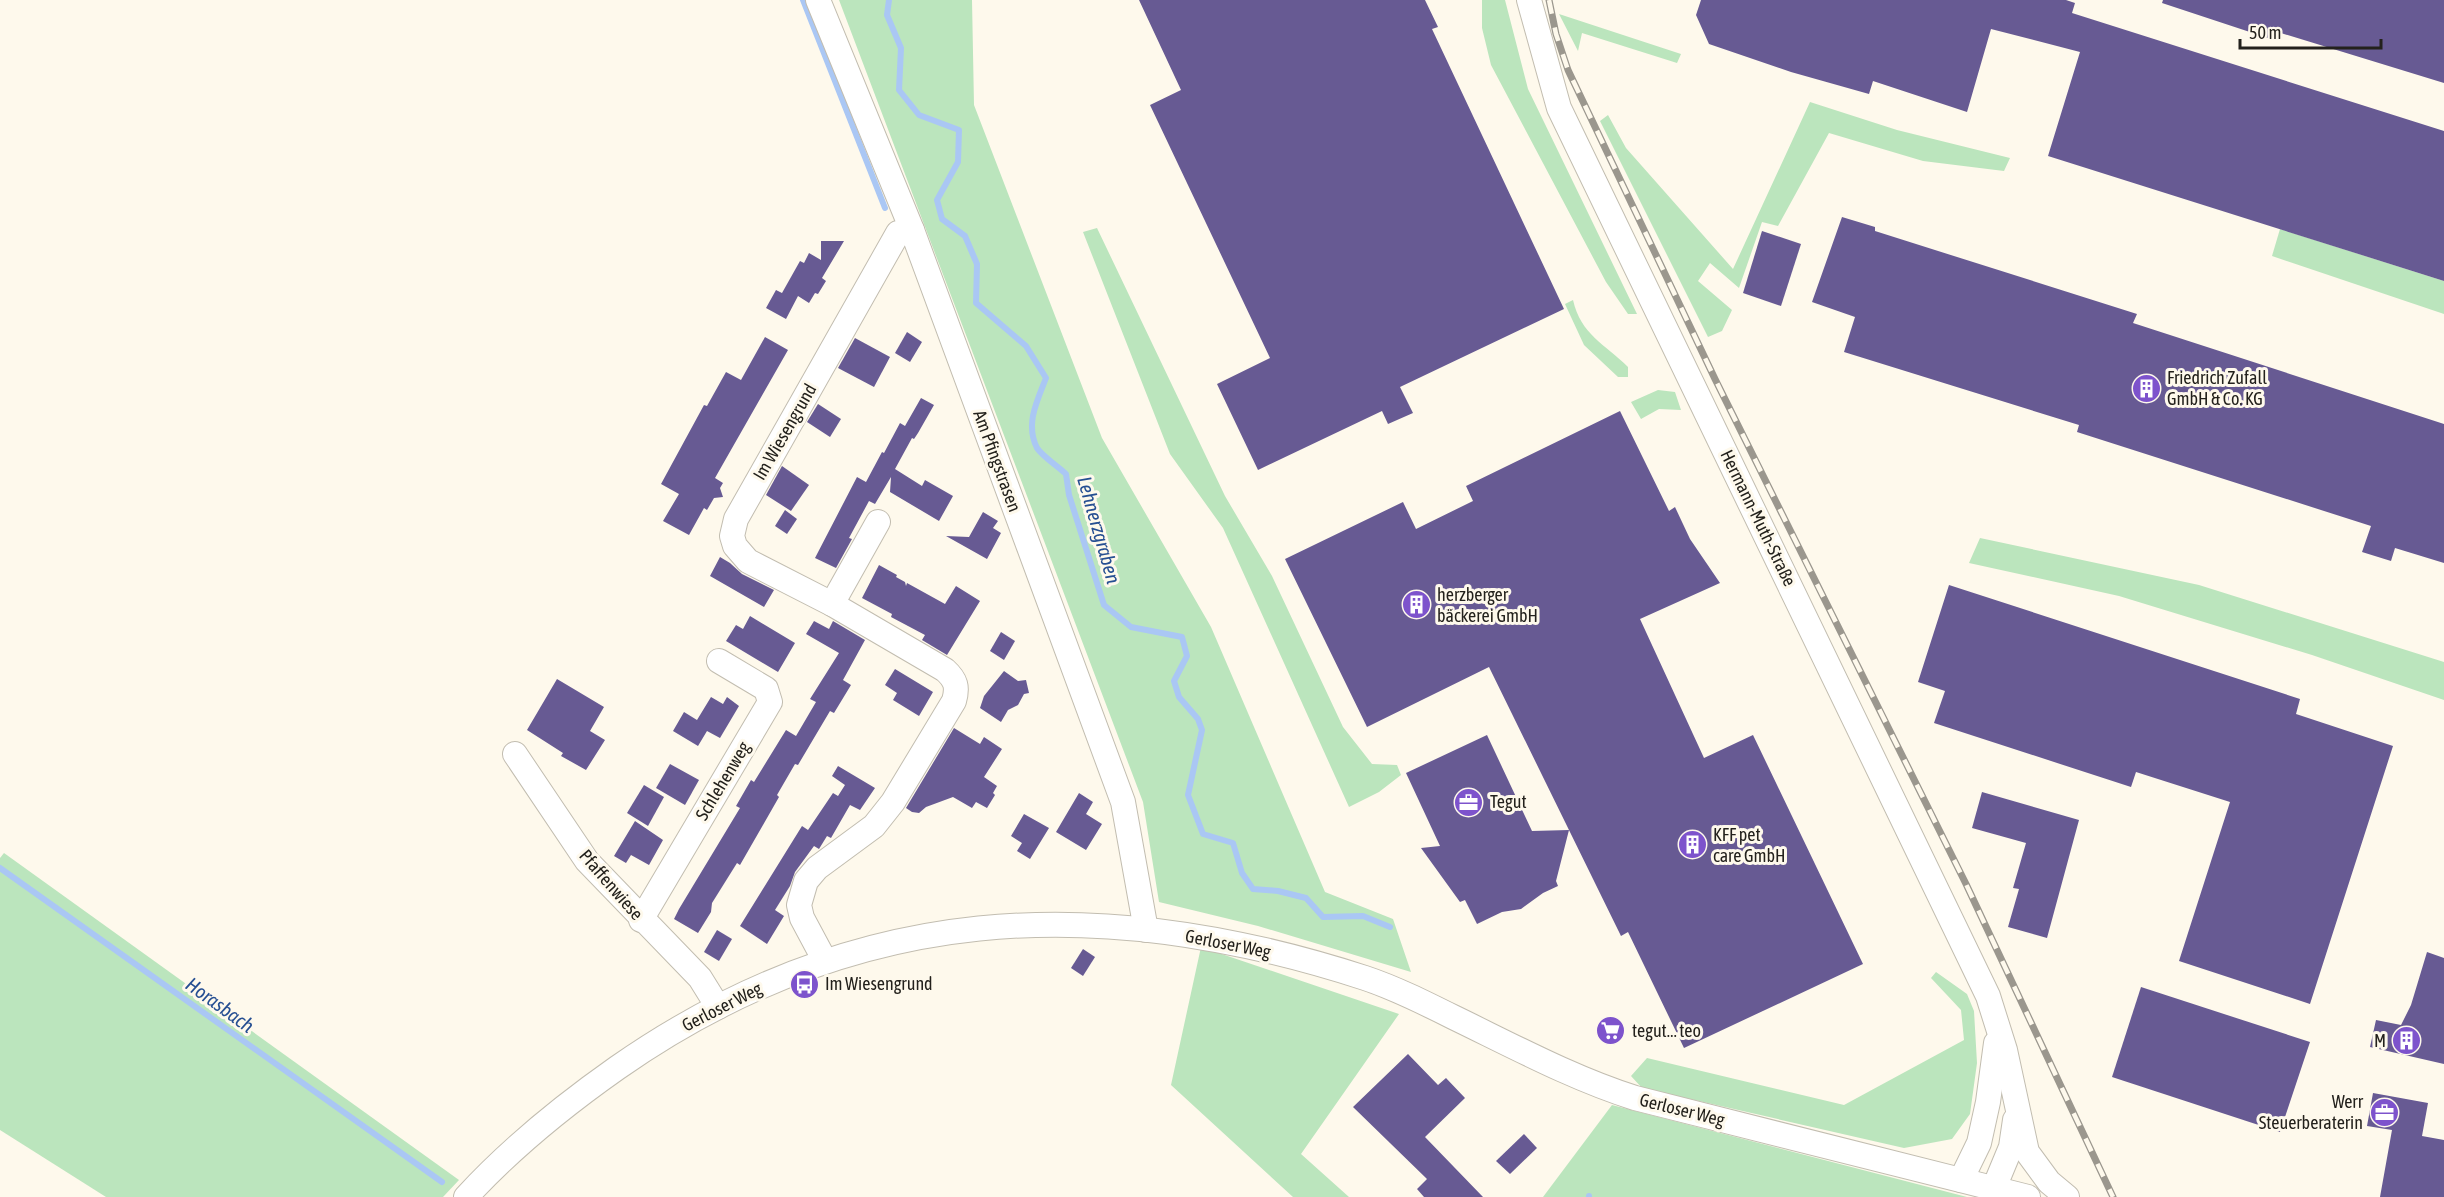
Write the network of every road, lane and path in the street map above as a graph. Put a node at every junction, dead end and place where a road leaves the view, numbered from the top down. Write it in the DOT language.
graph roads {
  1 [pos="818,0"];
  2 [pos="1529,0"];
  3 [pos="912,230"];
  4 [pos="878,522"];
  5 [pos="832,604"];
  6 [pos="719,660"];
  7 [pos="515,754"];
  8 [pos="642,920"];
  9 [pos="1146,930"];
  10 [pos="825,961"];
  11 [pos="718,1006"];
  12 [pos="1998,1031"];
  13 [pos="2017,1108"];
  14 [pos="1961,1180"];
  15 [pos="1994,1188"];
  16 [pos="465,1197"];
  17 [pos="2028,1197"];
  18 [pos="2067,1197"];
  1 -- 3 [label="street, Am Pfingstrasen"];
  2 -- 12 [label="street, Hermann-Muth-Straße"];
  3 -- 5 [label="street, Im Wiesengrund"];
  3 -- 9 [label="street, Am Pfingstrasen"];
  4 -- 5 [label="street"];
  5 -- 10 [label="street, Im Wiesengrund"];
  6 -- 8 [label="street, Schlehenweg"];
  7 -- 8 [label="street, Pfaffenwiese"];
  8 -- 11 [label="street, Pfaffenwiese"];
  9 -- 10 [label="street, Gerloser Weg"];
  9 -- 14 [label="street, Gerloser Weg"];
  10 -- 11 [label="street, Gerloser Weg"];
  11 -- 16 [label="street, Gerloser Weg"];
  12 -- 13 [label="street, Hermann-Muth-Straße"];
  12 -- 14 [label="street, Hermann-Muth-Straße"];
  13 -- 15 [label="street, Hermann-Muth-Straße"];
  13 -- 18 [label="street, Hermann-Muth-Straße"];
  14 -- 15 [label="street, Gerloser Weg"];
  15 -- 17 [label="street, Gerloser Weg"];
}
